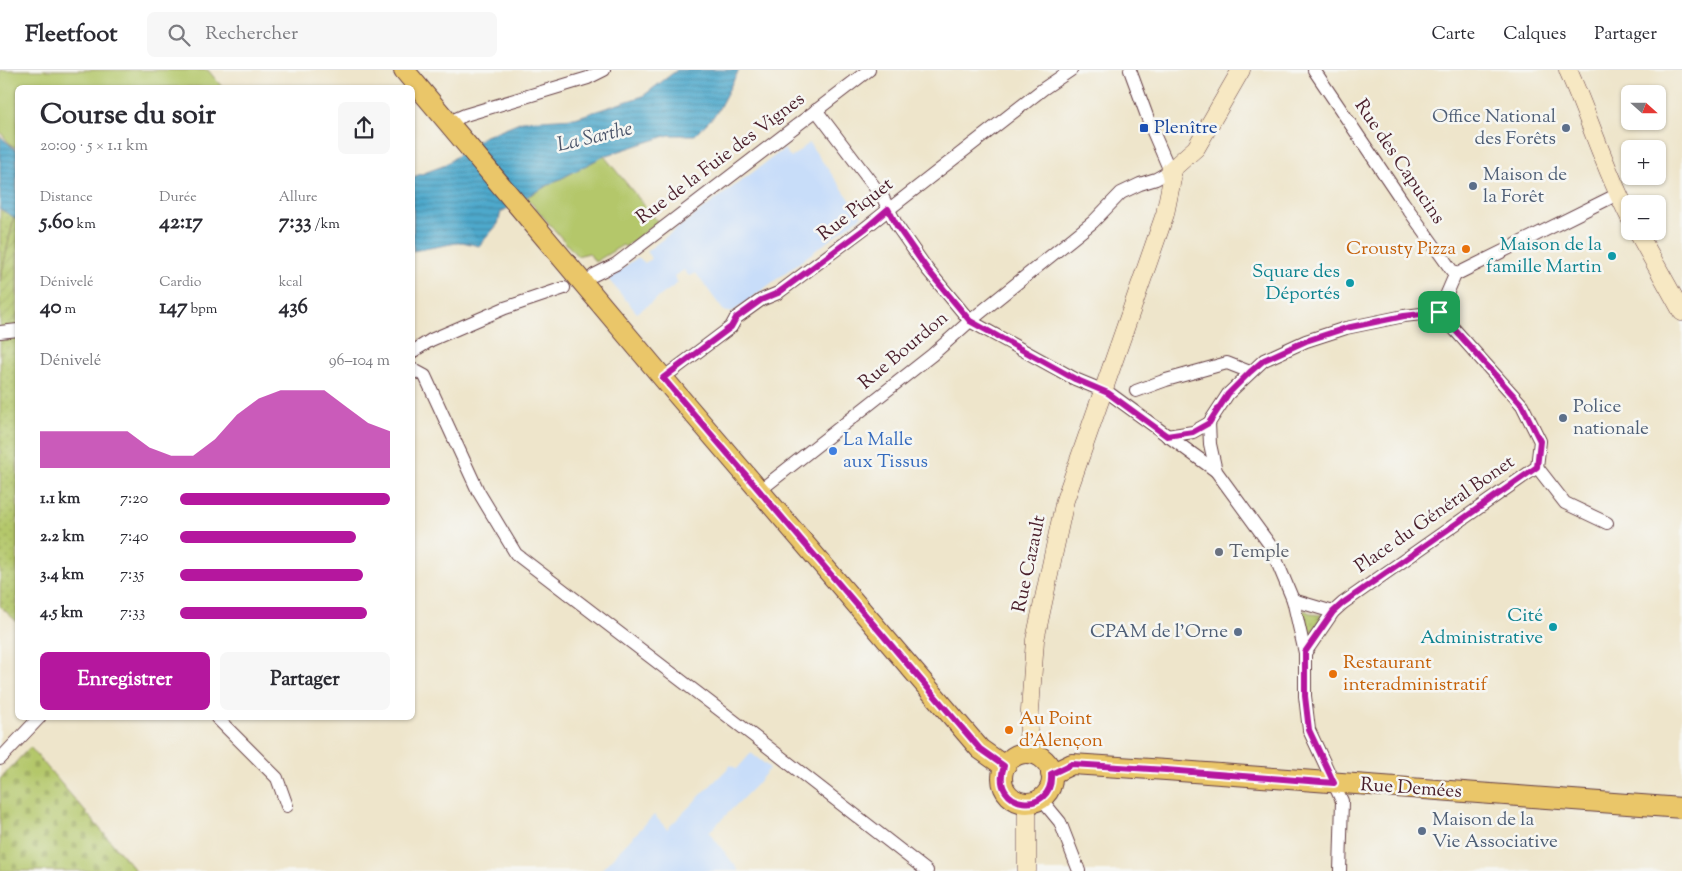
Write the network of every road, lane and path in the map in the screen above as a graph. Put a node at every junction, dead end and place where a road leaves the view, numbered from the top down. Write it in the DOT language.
graph roads {
  1 [pos="404,70"];
  2 [pos="604,70"];
  3 [pos="869,70"];
  4 [pos="1071,70"];
  5 [pos="1130,70"];
  6 [pos="1241,70"];
  7 [pos="1314,70"];
  8 [pos="1568,70"];
  9 [pos="587,74"];
  10 [pos="816,110"];
  11 [pos="449,122"];
  12 [pos="1170,171"];
  13 [pos="1618,194"];
  14 [pos="1621,200"];
  15 [pos="888,209"];
  16 [pos="1642,240"];
  17 [pos="594,275"];
  18 [pos="1455,275"];
  19 [pos="564,288"];
  20 [pos="1439,312"];
  21 [pos="1682,312"];
  22 [pos="970,321"];
  23 [pos="15,330"];
  24 [pos="0,332"];
  25 [pos="415,350"];
  26 [pos="415,371"];
  27 [pos="1250,372"];
  28 [pos="663,378"];
  29 [pos="1102,390"];
  30 [pos="1136,391"];
  31 [pos="1209,423"];
  32 [pos="1167,436"];
  33 [pos="1537,467"];
  34 [pos="1216,471"];
  35 [pos="759,491"];
  36 [pos="1607,524"];
  37 [pos="1294,600"];
  38 [pos="1333,612"];
  39 [pos="1305,652"];
  40 [pos="37,720"];
  41 [pos="219,720"];
  42 [pos="1027,753"];
  43 [pos="0,759"];
  44 [pos="1004,766"];
  45 [pos="1051,774"];
  46 [pos="1334,783"];
  47 [pos="1034,801"];
  48 [pos="288,806"];
  49 [pos="1682,808"];
  50 [pos="927,871"];
  51 [pos="1027,871"];
  52 [pos="1080,871"];
  53 [pos="1340,871"];
  1 -- 11 [label="main road"];
  2 -- 9 [label="street"];
  3 -- 10 [label="street, Rue de la Fuie des Vignes"];
  4 -- 15 [label="street, Rue Piquet"];
  5 -- 12 [label="street"];
  6 -- 12 [label="street"];
  7 -- 18 [label="street, Rue des Capucins"];
  8 -- 13 [label="street"];
  9 -- 11 [label="street"];
  10 -- 15 [label="street"];
  10 -- 17 [label="street, Rue de la Fuie des Vignes"];
  11 -- 28 [label="main road"];
  12 -- 22 [label="street, Rue Bourdon"];
  12 -- 29 [label="street, Rue Cazault"];
  13 -- 14 [label="street"];
  13 -- 18 [label="street"];
  15 -- 22 [label="street"];
  15 -- 28 [label="street, Rue Piquet"];
  16 -- 21 [label="street"];
  18 -- 20 [label="street"];
  19 -- 25 [label="street"];
  20 -- 27 [label="street"];
  20 -- 33 [label="street, Place du Général Bonet"];
  22 -- 29 [label="street"];
  22 -- 35 [label="street, Rue Bourdon"];
  23 -- 24 [label="street"];
  26 -- 50 [label="street"];
  27 -- 30 [label="street"];
  27 -- 31 [label="street"];
  28 -- 35 [label="main road"];
  29 -- 32 [label="street"];
  29 -- 42 [label="street, Rue Cazault"];
  31 -- 32 [label="street"];
  31 -- 34 [label="street"];
  32 -- 34 [label="street"];
  33 -- 36 [label="street"];
  33 -- 38 [label="street, Place du Général Bonet"];
  34 -- 37 [label="street"];
  35 -- 44 [label="main road"];
  37 -- 38 [label="street"];
  37 -- 39 [label="street"];
  38 -- 39 [label="street"];
  39 -- 46 [label="street"];
  40 -- 43 [label="street"];
  41 -- 48 [label="street"];
  42 -- 44 [label="main road"];
  42 -- 45 [label="main road"];
  44 -- 47 [label="main road"];
  45 -- 46 [label="main road, Rue Demées"];
  45 -- 47 [label="main road"];
  46 -- 49 [label="main road, Rue Demées"];
  46 -- 53 [label="street"];
  47 -- 51 [label="street"];
  47 -- 52 [label="street"];
}
